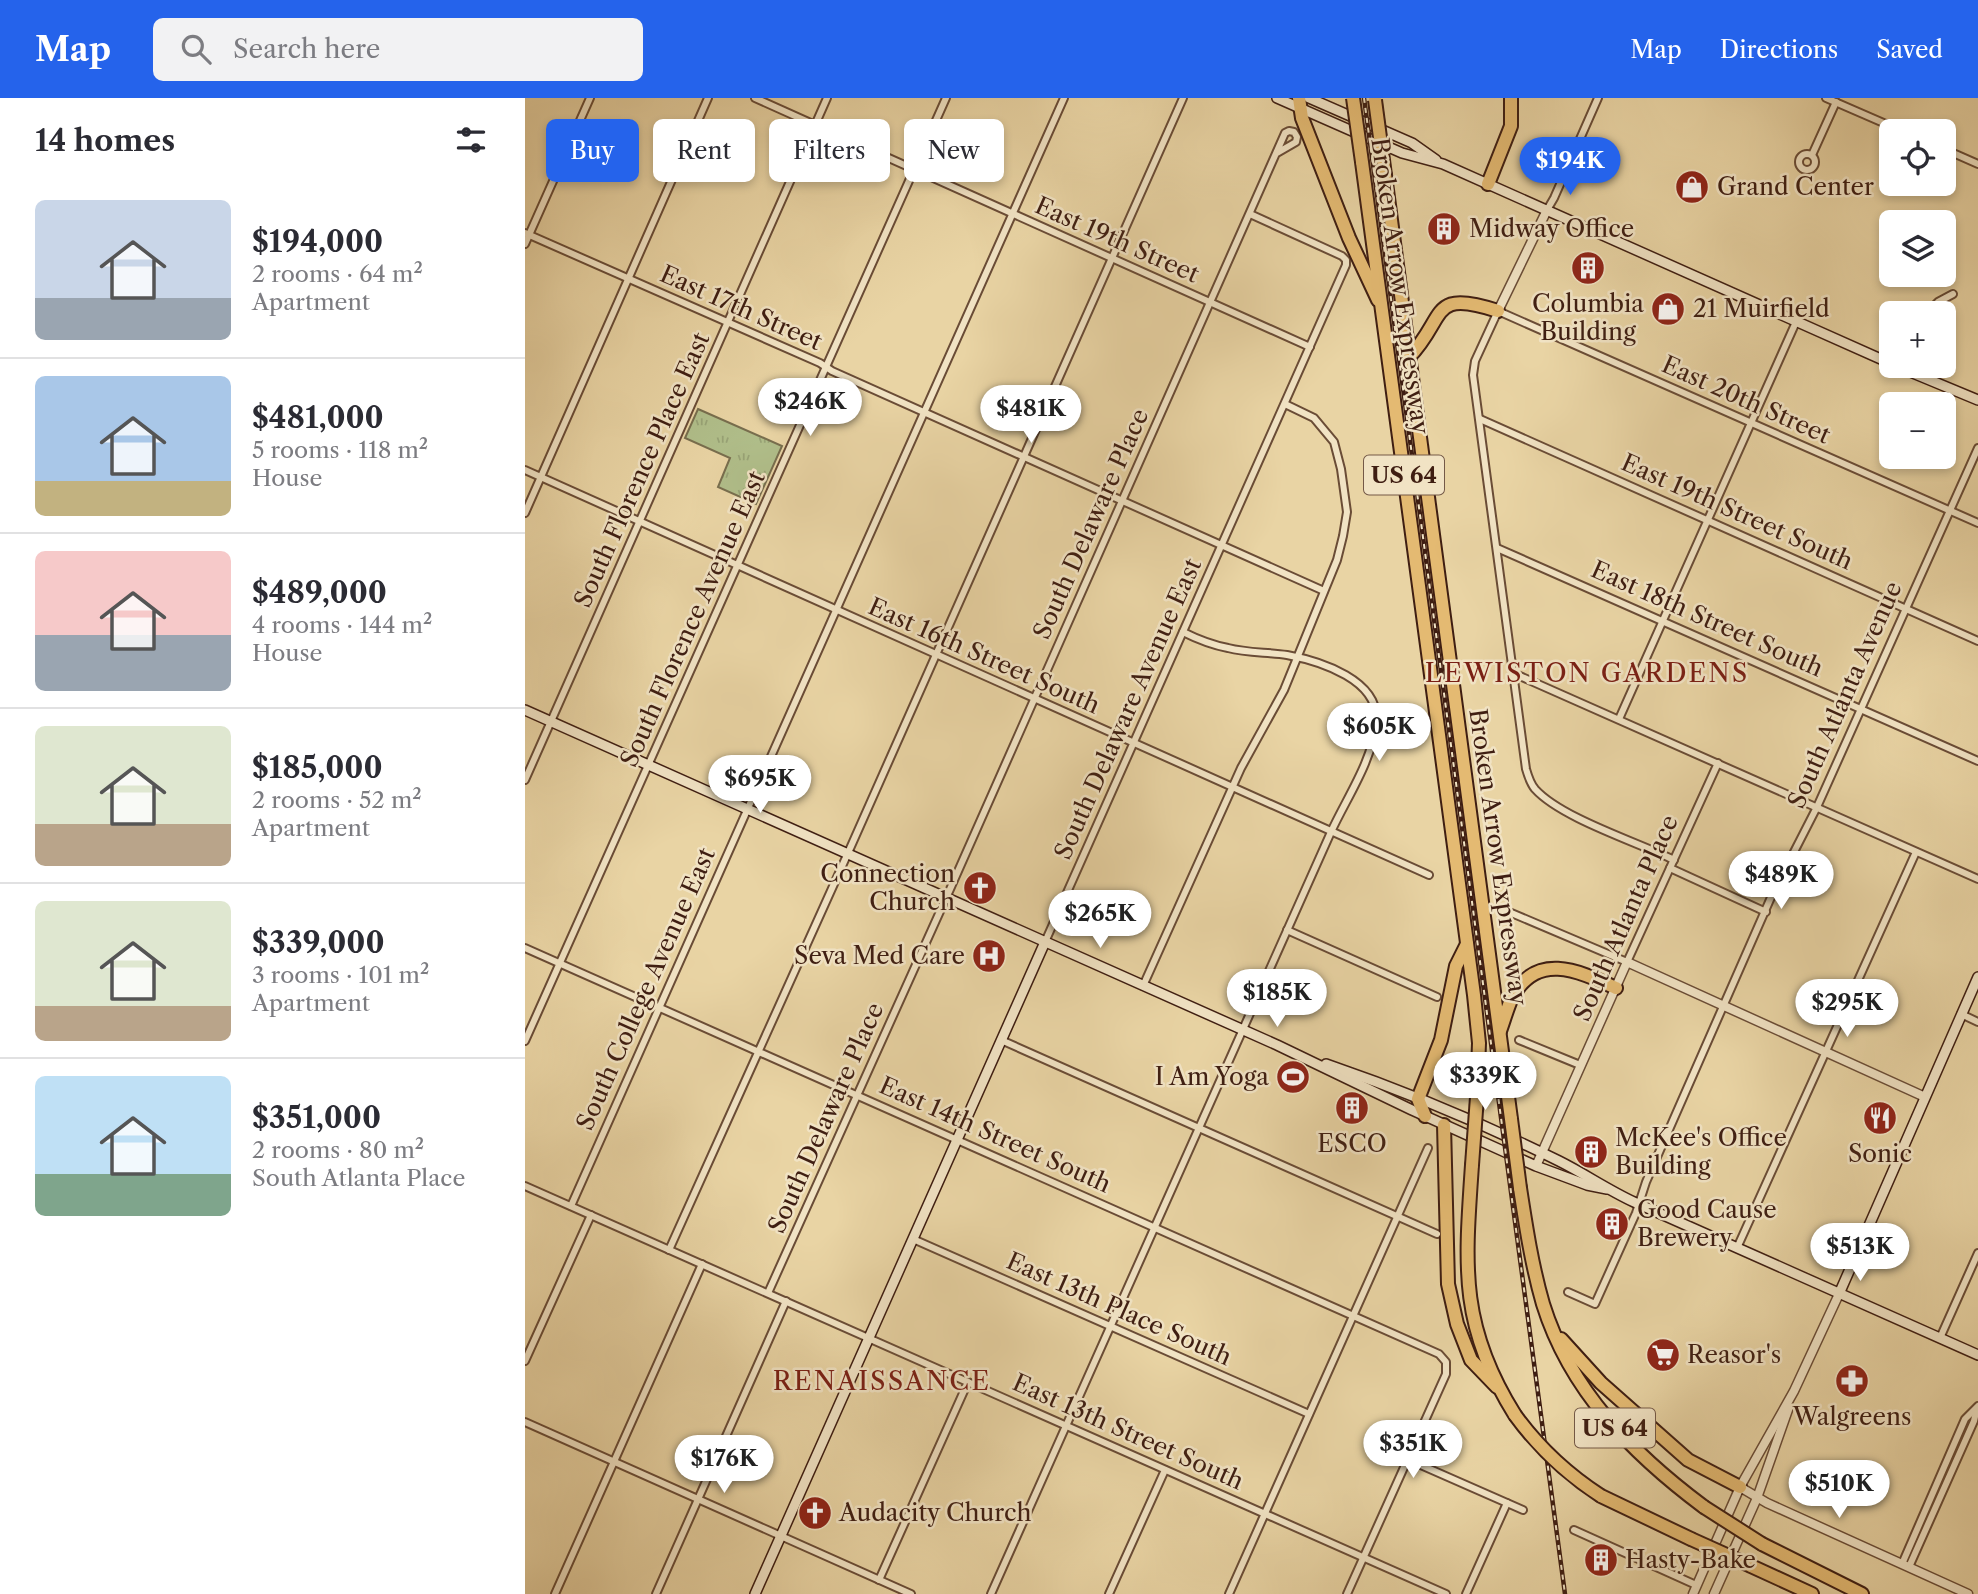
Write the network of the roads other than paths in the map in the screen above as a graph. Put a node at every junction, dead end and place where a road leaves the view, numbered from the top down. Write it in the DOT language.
graph roads {
  1 [pos="590,98"];
  2 [pos="708,98"];
  3 [pos="755,98"];
  4 [pos="827,98"];
  5 [pos="946,98"];
  6 [pos="1064,98"];
  7 [pos="1183,98"];
  8 [pos="1277,98"];
  9 [pos="1309,98"];
  10 [pos="1353,98"];
  11 [pos="1511,98"];
  12 [pos="1598,98"];
  13 [pos="1826,98"];
  14 [pos="1375,99"];
  15 [pos="1836,102"];
  16 [pos="1300,103"];
  17 [pos="802,119"];
  18 [pos="818,119"];
  19 [pos="937,119"];
  20 [pos="1879,121"];
  21 [pos="1277,153"];
  22 [pos="1956,154"];
  23 [pos="1812,155"];
  24 [pos="1443,164"];
  25 [pos="1978,164"];
  26 [pos="790,182"];
  27 [pos="908,182"];
  28 [pos="942,182"];
  29 [pos="1488,184"];
  30 [pos="1547,211"];
  31 [pos="1013,215"];
  32 [pos="1250,215"];
  33 [pos="527,234"];
  34 [pos="525,244"];
  35 [pos="1111,259"];
  36 [pos="628,279"];
  37 [pos="1953,294"];
  38 [pos="1940,301"];
  39 [pos="1210,303"];
  40 [pos="1381,306"];
  41 [pos="1498,311"];
  42 [pos="1797,322"];
  43 [pos="728,323"];
  44 [pos="1310,347"];
  45 [pos="1409,357"];
  46 [pos="1879,357"];
  47 [pos="826,367"];
  48 [pos="1927,378"];
  49 [pos="1978,400"];
  50 [pos="1285,404"];
  51 [pos="925,413"];
  52 [pos="1480,419"];
  53 [pos="1751,424"];
  54 [pos="1978,448"];
  55 [pos="1024,457"];
  56 [pos="525,470"];
  57 [pos="541,477"];
  58 [pos="1122,502"];
  59 [pos="1949,511"];
  60 [pos="525,513"];
  61 [pos="1708,520"];
  62 [pos="640,521"];
  63 [pos="1978,523"];
  64 [pos="1222,546"];
  65 [pos="1497,548"];
  66 [pos="738,566"];
  67 [pos="1324,591"];
  68 [pos="1906,608"];
  69 [pos="837,611"];
  70 [pos="1663,620"];
  71 [pos="1183,632"];
  72 [pos="1978,641"];
  73 [pos="936,655"];
  74 [pos="1297,657"];
  75 [pos="1513,673"];
  76 [pos="1035,699"];
  77 [pos="1861,709"];
  78 [pos="525,710"];
  79 [pos="1619,719"];
  80 [pos="551,722"];
  81 [pos="1133,745"];
  82 [pos="1978,761"];
  83 [pos="1717,763"];
  84 [pos="649,765"];
  85 [pos="525,780"];
  86 [pos="1232,788"];
  87 [pos="1817,807"];
  88 [pos="748,810"];
  89 [pos="1331,832"];
  90 [pos="1916,852"];
  91 [pos="847,854"];
  92 [pos="1674,860"];
  93 [pos="1670,869"];
  94 [pos="1429,875"];
  95 [pos="1978,879"];
  96 [pos="946,898"];
  97 [pos="1502,909"];
  98 [pos="1766,912"];
  99 [pos="1287,930"];
  100 [pos="1045,942"];
  101 [pos="1467,944"];
  102 [pos="525,948"];
  103 [pos="1627,962"];
  104 [pos="559,963"];
  105 [pos="1978,977"];
  106 [pos="1143,986"];
  107 [pos="1616,988"];
  108 [pos="1437,997"];
  109 [pos="1725,1006"];
  110 [pos="658,1008"];
  111 [pos="1961,1014"];
  112 [pos="1978,1021"];
  113 [pos="1243,1030"];
  114 [pos="1500,1032"];
  115 [pos="1001,1040"];
  116 [pos="1519,1040"];
  117 [pos="525,1041"];
  118 [pos="758,1052"];
  119 [pos="1826,1052"];
  120 [pos="1298,1055"];
  121 [pos="1580,1065"];
  122 [pos="858,1095"];
  123 [pos="1925,1097"];
  124 [pos="1417,1099"];
  125 [pos="1425,1116"];
  126 [pos="1444,1125"];
  127 [pos="1199,1128"];
  128 [pos="957,1139"];
  129 [pos="1428,1148"];
  130 [pos="1541,1153"];
  131 [pos="1536,1166"];
  132 [pos="525,1186"];
  133 [pos="1607,1189"];
  134 [pos="1638,1204"];
  135 [pos="571,1206"];
  136 [pos="591,1215"];
  137 [pos="1398,1216"];
  138 [pos="1155,1228"];
  139 [pos="1437,1234"];
  140 [pos="913,1239"];
  141 [pos="1737,1248"];
  142 [pos="669,1250"];
  143 [pos="1978,1253"];
  144 [pos="702,1264"];
  145 [pos="1568,1292"];
  146 [pos="768,1293"];
  147 [pos="1839,1293"];
  148 [pos="786,1301"];
  149 [pos="1353,1315"];
  150 [pos="1111,1326"];
  151 [pos="1552,1328"];
  152 [pos="868,1338"];
  153 [pos="1940,1338"];
  154 [pos="1978,1355"];
  155 [pos="525,1361"];
  156 [pos="968,1381"];
  157 [pos="1497,1387"];
  158 [pos="1794,1391"];
  159 [pos="1978,1406"];
  160 [pos="1309,1414"];
  161 [pos="525,1422"];
  162 [pos="1067,1426"];
  163 [pos="1407,1459"];
  164 [pos="613,1462"];
  165 [pos="1165,1470"];
  166 [pos="1740,1487"];
  167 [pos="1757,1498"];
  168 [pos="698,1499"];
  169 [pos="1507,1503"];
  170 [pos="1523,1510"];
  171 [pos="1264,1514"];
  172 [pos="1574,1531"];
  173 [pos="781,1535"];
  174 [pos="1363,1558"];
  175 [pos="1906,1565"];
  176 [pos="879,1580"];
  177 [pos="1695,1590"];
  178 [pos="555,1594"];
  179 [pos="656,1594"];
  180 [pos="755,1594"];
  181 [pos="911,1594"];
  182 [pos="991,1594"];
  183 [pos="1109,1594"];
  184 [pos="1229,1594"];
  185 [pos="1347,1594"];
  186 [pos="1445,1594"];
  187 [pos="1466,1594"];
  188 [pos="1712,1594"];
  189 [pos="1812,1594"];
  190 [pos="1862,1594"];
  191 [pos="1968,1594"];
  1 -- 33 [label="street"];
  2 -- 36 [label="street"];
  3 -- 17 [label="street, East 19th Street"];
  4 -- 18 [label="street, South Florence Place East"];
  5 -- 19 [label="street, South Florence Avenue East"];
  6 -- 31 [label="street, South College Avenue East"];
  7 -- 35 [label="street"];
  8 -- 16 [label="main road"];
  9 -- 24 [label="main road"];
  10 -- 40 [label="highway, Broken Arrow Expressway / US 64, bridge"];
  11 -- 29 [label="highway"];
  12 -- 30 [label="street"];
  13 -- 15 [label="street"];
  14 -- 45 [label="highway, Broken Arrow Expressway / US 64, bridge"];
  15 -- 20 [label="street"];
  15 -- 23 [label="street"];
  16 -- 24 [label="main road"];
  16 -- 40 [label="highway"];
  21 -- 32 [label="street, South Delaware Place"];
  22 -- 25 [label="street"];
  24 -- 29 [label="main road"];
  26 -- 43 [label="street, South Florence Place East"];
  27 -- 47 [label="street, South Florence Avenue East"];
  28 -- 31 [label="street, East 19th Street"];
  29 -- 30 [label="main road"];
  30 -- 41 [label="street"];
  30 -- 42 [label="main road"];
  31 -- 35 [label="street, East 19th Street"];
  31 -- 51 [label="street, South College Avenue East"];
  32 -- 39 [label="street, South Delaware Place"];
  32 -- 44 [label="street, South Delaware Avenue East"];
  33 -- 34 [label="street"];
  33 -- 36 [label="street, East 17th Street"];
  35 -- 39 [label="street, East 19th Street"];
  35 -- 55 [label="street"];
  36 -- 43 [label="street, East 17th Street"];
  36 -- 57 [label="street"];
  37 -- 38 [label="street"];
  39 -- 44 [label="street, East 19th Street"];
  39 -- 58 [label="street, South Delaware Place"];
  40 -- 101 [label="highway, Broken Arrow Expressway / US 64"];
  41 -- 45 [label="highway"];
  41 -- 52 [label="street"];
  41 -- 53 [label="street, East 20th Street"];
  42 -- 46 [label="main road"];
  42 -- 53 [label="street"];
  43 -- 47 [label="street, East 17th Street"];
  43 -- 62 [label="street, South Florence Place East"];
  44 -- 50 [label="street, South Delaware Avenue East"];
  45 -- 114 [label="highway, Broken Arrow Expressway / US 64"];
  47 -- 51 [label="street, East 17th Street"];
  47 -- 66 [label="street, South Florence Avenue East"];
  48 -- 49 [label="main road"];
  50 -- 64 [label="street, South Delaware Avenue East"];
  50 -- 67 [label="street"];
  51 -- 55 [label="street, East 17th Street"];
  51 -- 69 [label="street, South College Avenue East"];
  52 -- 61 [label="street, East 19th Street South"];
  52 -- 65 [label="street"];
  53 -- 59 [label="street, East 20th Street"];
  53 -- 61 [label="street"];
  54 -- 59 [label="street, South Atlanta Avenue"];
  55 -- 58 [label="street, East 17th Street"];
  55 -- 73 [label="street"];
  56 -- 57 [label="street, East 16th Street South"];
  57 -- 60 [label="street"];
  57 -- 62 [label="street, East 16th Street South"];
  58 -- 64 [label="street, East 17th Street"];
  58 -- 76 [label="street, South Delaware Place"];
  59 -- 63 [label="street, East 20th Street"];
  59 -- 68 [label="street, South Atlanta Avenue"];
  61 -- 68 [label="street, East 19th Street South"];
  61 -- 70 [label="street"];
  62 -- 66 [label="street, East 16th Street South"];
  62 -- 80 [label="street, South Florence Place East"];
  64 -- 67 [label="street, East 17th Street"];
  64 -- 71 [label="street, South Delaware Avenue East"];
  65 -- 70 [label="street, East 18th Street South"];
  65 -- 75 [label="street"];
  66 -- 69 [label="street, East 16th Street South"];
  66 -- 84 [label="street, South Florence Avenue East"];
  67 -- 74 [label="street"];
  68 -- 72 [label="street, East 19th Street South"];
  68 -- 77 [label="street, South Atlanta Avenue"];
  69 -- 73 [label="street, East 16th Street South"];
  69 -- 88 [label="street, South College Avenue East"];
  70 -- 77 [label="street, East 18th Street South"];
  70 -- 79 [label="street"];
  71 -- 74 [label="street"];
  71 -- 81 [label="street, South Delaware Avenue East"];
  73 -- 76 [label="street, East 16th Street South"];
  73 -- 91 [label="street"];
  74 -- 86 [label="street"];
  74 -- 89 [label="street"];
  75 -- 79 [label="street"];
  75 -- 92 [label="street"];
  76 -- 81 [label="street, East 16th Street South"];
  76 -- 96 [label="street, South Delaware Place"];
  77 -- 82 [label="street, East 18th Street South"];
  77 -- 87 [label="street, South Atlanta Avenue"];
  78 -- 80 [label="main road"];
  79 -- 83 [label="street"];
  80 -- 84 [label="main road"];
  80 -- 85 [label="street, South Florence Place East"];
  81 -- 86 [label="street, East 16th Street South"];
  81 -- 100 [label="street, South Delaware Avenue East"];
  83 -- 87 [label="street"];
  83 -- 92 [label="street, South Atlanta Place"];
  84 -- 88 [label="main road"];
  84 -- 104 [label="street, South Florence Avenue East"];
  86 -- 89 [label="street, East 16th Street South"];
  86 -- 106 [label="street"];
  87 -- 90 [label="street"];
  87 -- 98 [label="street, South Atlanta Avenue"];
  88 -- 91 [label="main road"];
  88 -- 110 [label="street, South College Avenue East"];
  89 -- 94 [label="street, East 16th Street South"];
  89 -- 99 [label="street"];
  90 -- 95 [label="street"];
  90 -- 119 [label="street"];
  91 -- 96 [label="main road"];
  91 -- 118 [label="street"];
  92 -- 93 [label="street, South Atlanta Place"];
  93 -- 98 [label="street"];
  93 -- 103 [label="street, South Atlanta Place"];
  96 -- 100 [label="main road"];
  96 -- 122 [label="street, South Delaware Place"];
  97 -- 103 [label="street"];
  98 -- 109 [label="street, South Atlanta Avenue"];
  99 -- 108 [label="street"];
  99 -- 113 [label="street"];
  100 -- 106 [label="main road"];
  100 -- 115 [label="main road, South Delaware Avenue East"];
  101 -- 124 [label="highway"];
  101 -- 157 [label="highway, Broken Arrow Expressway / US 64, bridge"];
  102 -- 104 [label="street, East 14th Street South"];
  103 -- 107 [label="street, South Atlanta Place"];
  103 -- 109 [label="street"];
  104 -- 110 [label="street, East 14th Street South"];
  104 -- 117 [label="street, South Florence Avenue East"];
  105 -- 111 [label="main road"];
  106 -- 113 [label="main road"];
  107 -- 114 [label="highway"];
  107 -- 121 [label="street, South Atlanta Place"];
  109 -- 119 [label="street"];
  109 -- 134 [label="street, South Atlanta Avenue"];
  110 -- 118 [label="street, East 14th Street South"];
  110 -- 135 [label="street, South College Avenue East"];
  111 -- 112 [label="street"];
  111 -- 123 [label="main road"];
  113 -- 120 [label="main road"];
  113 -- 127 [label="street"];
  114 -- 151 [label="highway, Broken Arrow Expressway / US 64, bridge"];
  115 -- 127 [label="street"];
  115 -- 128 [label="main road, South Delaware Avenue East"];
  116 -- 121 [label="street"];
  118 -- 122 [label="street, East 14th Street South"];
  118 -- 142 [label="street"];
  119 -- 123 [label="street"];
  119 -- 141 [label="street"];
  120 -- 124 [label="main road"];
  120 -- 125 [label="main road"];
  121 -- 130 [label="street, South Atlanta Place"];
  122 -- 128 [label="street, East 14th Street South"];
  122 -- 146 [label="street, South Delaware Place"];
  123 -- 147 [label="main road"];
  124 -- 125 [label="highway"];
  124 -- 130 [label="main road"];
  125 -- 126 [label="main road"];
  126 -- 131 [label="main road"];
  126 -- 157 [label="highway"];
  127 -- 137 [label="street"];
  127 -- 138 [label="street"];
  128 -- 138 [label="street, East 14th Street South"];
  128 -- 140 [label="main road, South Delaware Avenue East"];
  129 -- 137 [label="street"];
  130 -- 131 [label="street, South Atlanta Place"];
  130 -- 133 [label="main road"];
  131 -- 133 [label="main road"];
  132 -- 135 [label="street, East 13th Street South"];
  133 -- 134 [label="main road"];
  134 -- 141 [label="main road"];
  134 -- 145 [label="street, South Atlanta Avenue"];
  135 -- 136 [label="street, East 13th Street South"];
  136 -- 142 [label="street, East 13th Street South"];
  136 -- 155 [label="street"];
  137 -- 139 [label="street"];
  137 -- 149 [label="street"];
  138 -- 149 [label="street, East 14th Street South"];
  138 -- 150 [label="street"];
  140 -- 150 [label="street, East 13th Place South"];
  140 -- 152 [label="main road, South Delaware Avenue East"];
  141 -- 147 [label="main road"];
  142 -- 144 [label="street, East 13th Street South"];
  143 -- 153 [label="street"];
  144 -- 146 [label="street, East 13th Street South"];
  144 -- 164 [label="street"];
  146 -- 148 [label="street, East 13th Street South"];
  147 -- 153 [label="main road"];
  147 -- 158 [label="street"];
  148 -- 152 [label="street, East 13th Street South"];
  148 -- 168 [label="street"];
  149 -- 160 [label="street"];
  149 -- 163 [label="street, East 14th Street South"];
  150 -- 160 [label="street, East 13th Place South"];
  150 -- 162 [label="street"];
  151 -- 166 [label="highway"];
  151 -- 190 [label="highway, Broken Arrow Expressway / US 64, bridge"];
  152 -- 156 [label="street, East 13th Street South"];
  152 -- 173 [label="main road, South Delaware Avenue East"];
  153 -- 154 [label="main road"];
  156 -- 162 [label="street, East 13th Street South"];
  156 -- 176 [label="street"];
  157 -- 189 [label="highway, Broken Arrow Expressway / US 64, bridge"];
  158 -- 166 [label="street"];
  158 -- 167 [label="street"];
  159 -- 175 [label="street"];
  160 -- 171 [label="street"];
  161 -- 164 [label="street"];
  162 -- 165 [label="street, East 13th Street South"];
  162 -- 182 [label="street"];
  163 -- 169 [label="street"];
  163 -- 174 [label="street"];
  164 -- 168 [label="street"];
  164 -- 178 [label="street"];
  165 -- 171 [label="street, East 13th Street South"];
  165 -- 183 [label="street"];
  166 -- 167 [label="street"];
  166 -- 177 [label="street"];
  167 -- 175 [label="street"];
  167 -- 188 [label="street"];
  168 -- 173 [label="street"];
  168 -- 179 [label="street"];
  169 -- 170 [label="street"];
  169 -- 187 [label="street"];
  171 -- 174 [label="street, East 13th Street South"];
  171 -- 184 [label="street"];
  172 -- 177 [label="street"];
  173 -- 176 [label="street"];
  173 -- 180 [label="main road, South Delaware Avenue East"];
  174 -- 185 [label="street"];
  174 -- 186 [label="street, East 13th Street South"];
  175 -- 191 [label="street"];
  176 -- 181 [label="street"];
  177 -- 188 [label="street"];
}
